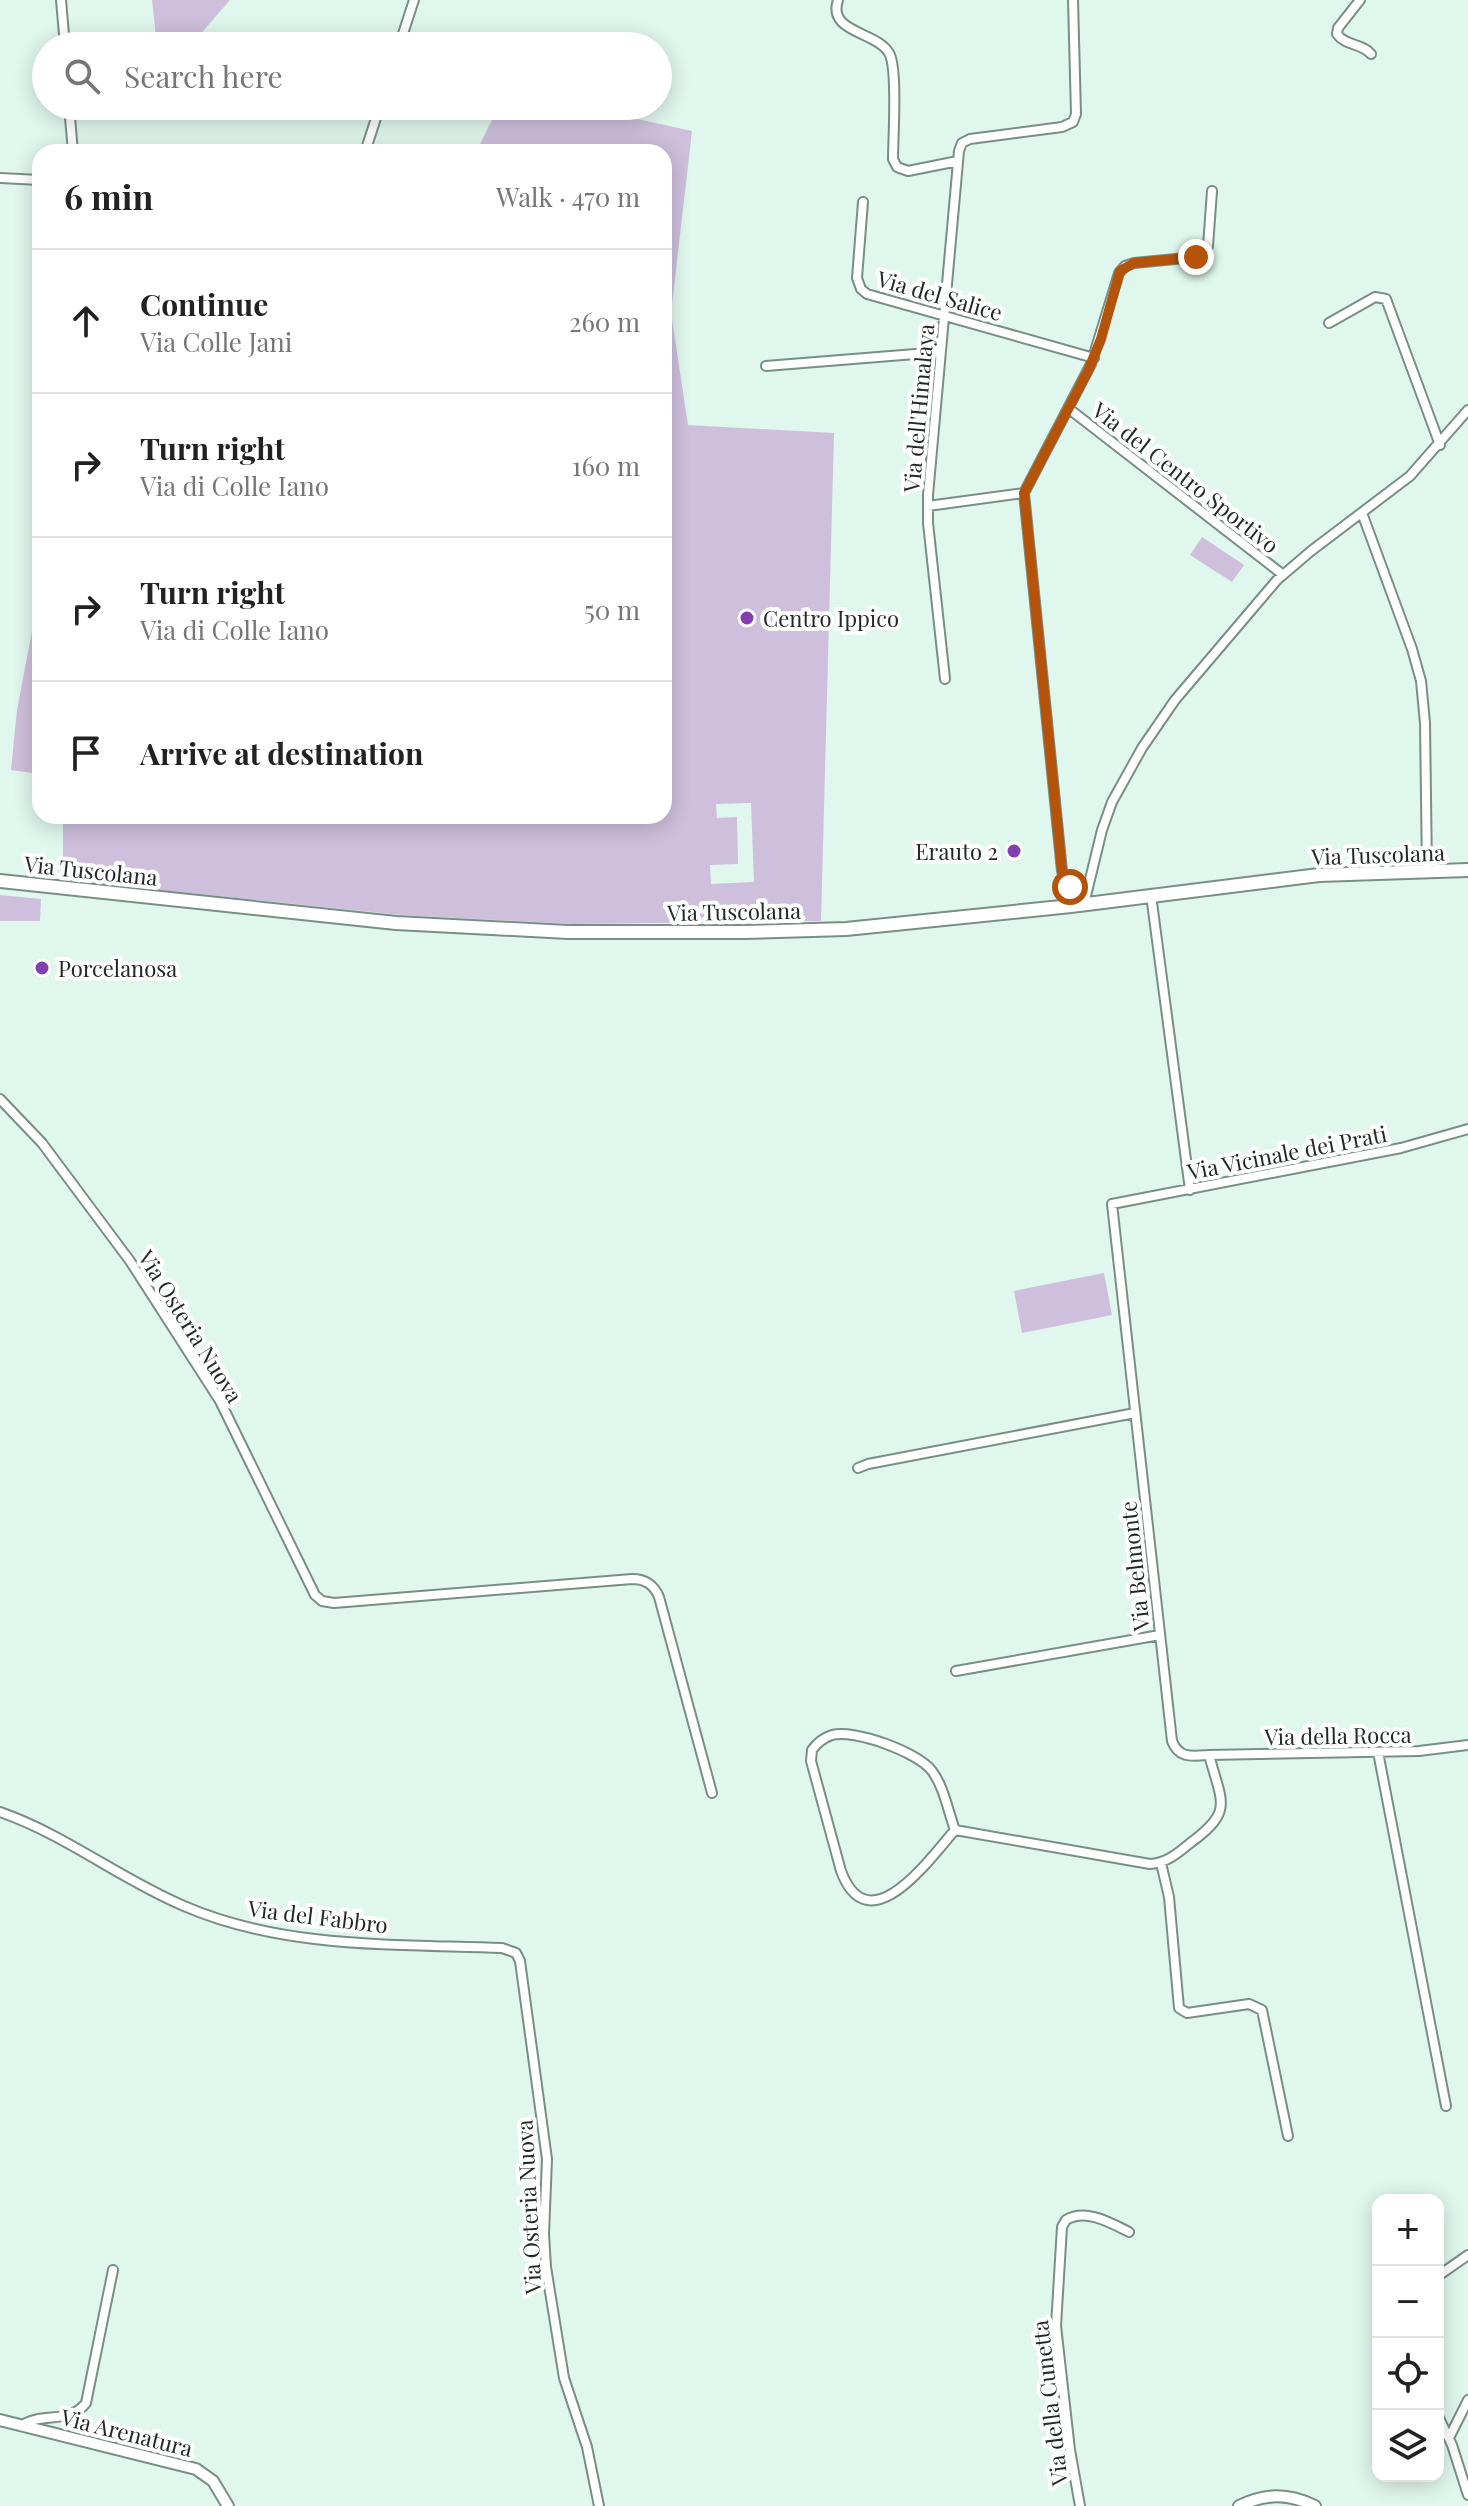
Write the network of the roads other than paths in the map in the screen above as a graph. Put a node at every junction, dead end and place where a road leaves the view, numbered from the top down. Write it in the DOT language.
graph roads {
  1 [pos="61,0"];
  2 [pos="414,0"];
  3 [pos="838,0"];
  4 [pos="1073,0"];
  5 [pos="1360,0"];
  6 [pos="64,32"];
  7 [pos="404,32"];
  8 [pos="1371,54"];
  9 [pos="70,120"];
  10 [pos="375,120"];
  11 [pos="72,144"];
  12 [pos="368,144"];
  13 [pos="958,161"];
  14 [pos="0,178"];
  15 [pos="32,180"];
  16 [pos="1212,191"];
  17 [pos="863,202"];
  18 [pos="944,315"];
  19 [pos="1329,323"];
  20 [pos="940,352"];
  21 [pos="1094,358"];
  22 [pos="766,366"];
  23 [pos="1068,408"];
  24 [pos="1467,414"];
  25 [pos="1440,445"];
  26 [pos="1024,493"];
  27 [pos="928,506"];
  28 [pos="1362,513"];
  29 [pos="1282,574"];
  30 [pos="945,679"];
  31 [pos="1468,870"];
  32 [pos="1427,871"];
  33 [pos="0,881"];
  34 [pos="1151,895"];
  35 [pos="1085,900"];
  36 [pos="0,1099"];
  37 [pos="1468,1129"];
  38 [pos="1190,1190"];
  39 [pos="1112,1204"];
  40 [pos="1135,1413"];
  41 [pos="858,1468"];
  42 [pos="1160,1635"];
  43 [pos="956,1671"];
  44 [pos="1468,1745"];
  45 [pos="1378,1752"];
  46 [pos="1209,1755"];
  47 [pos="712,1793"];
  48 [pos="0,1812"];
  49 [pos="955,1830"];
  50 [pos="1161,1863"];
  51 [pos="514,1951"];
  52 [pos="1446,2106"];
  53 [pos="1288,2136"];
  54 [pos="1129,2232"];
  55 [pos="1468,2255"];
  56 [pos="113,2270"];
  57 [pos="1444,2272"];
  58 [pos="1468,2400"];
  59 [pos="0,2420"];
  60 [pos="21,2426"];
  61 [pos="1444,2428"];
  62 [pos="1449,2438"];
  63 [pos="1468,2495"];
  64 [pos="1245,2505"];
  65 [pos="228,2506"];
  66 [pos="599,2506"];
  67 [pos="1080,2506"];
  68 [pos="1315,2506"];
  1 -- 6 [label="street"];
  2 -- 7 [label="street"];
  3 -- 13 [label="street"];
  4 -- 13 [label="street, Via dell'Himalaya"];
  5 -- 8 [label="street"];
  9 -- 11 [label="street"];
  10 -- 12 [label="street"];
  13 -- 18 [label="street, Via dell'Himalaya"];
  14 -- 15 [label="street"];
  16 -- 21 [label="street"];
  17 -- 18 [label="street, Via del Salice"];
  18 -- 20 [label="street, Via dell'Himalaya"];
  18 -- 21 [label="street, Via del Salice"];
  19 -- 25 [label="street"];
  20 -- 22 [label="street"];
  20 -- 27 [label="street, Via dell'Himalaya"];
  21 -- 23 [label="street"];
  23 -- 26 [label="street"];
  23 -- 29 [label="street, Via del Centro Sportivo"];
  24 -- 25 [label="street"];
  25 -- 28 [label="street"];
  26 -- 27 [label="street"];
  26 -- 35 [label="street"];
  27 -- 30 [label="street, Via dell'Himalaya"];
  28 -- 29 [label="street"];
  28 -- 32 [label="street"];
  29 -- 35 [label="street"];
  31 -- 32 [label="main road, Via Tuscolana"];
  32 -- 34 [label="main road, Via Tuscolana"];
  33 -- 35 [label="main road, Via Tuscolana"];
  34 -- 35 [label="main road, Via Tuscolana"];
  34 -- 38 [label="street"];
  36 -- 47 [label="street, Via Osteria Nuova"];
  37 -- 38 [label="street, Via Vicinale dei Prati"];
  38 -- 39 [label="street, Via Vicinale dei Prati"];
  39 -- 40 [label="street, Via Belmonte"];
  40 -- 41 [label="street"];
  40 -- 42 [label="street, Via Belmonte"];
  42 -- 43 [label="street"];
  42 -- 46 [label="street, Via Belmonte"];
  44 -- 45 [label="street, Via della Rocca"];
  45 -- 46 [label="street, Via della Rocca"];
  45 -- 52 [label="street"];
  46 -- 50 [label="street"];
  48 -- 51 [label="street, Via del Fabbro"];
  49 -- 49 [label="street"];
  49 -- 50 [label="street"];
  50 -- 53 [label="street"];
  51 -- 66 [label="street, Via Osteria Nuova"];
  54 -- 67 [label="street, Via della Cunetta"];
  55 -- 57 [label="street"];
  56 -- 60 [label="street"];
  58 -- 62 [label="street"];
  59 -- 60 [label="street, Via Arenatura"];
  60 -- 65 [label="street, Via Arenatura"];
  61 -- 62 [label="street"];
  62 -- 63 [label="street"];
  64 -- 68 [label="street"];
}
